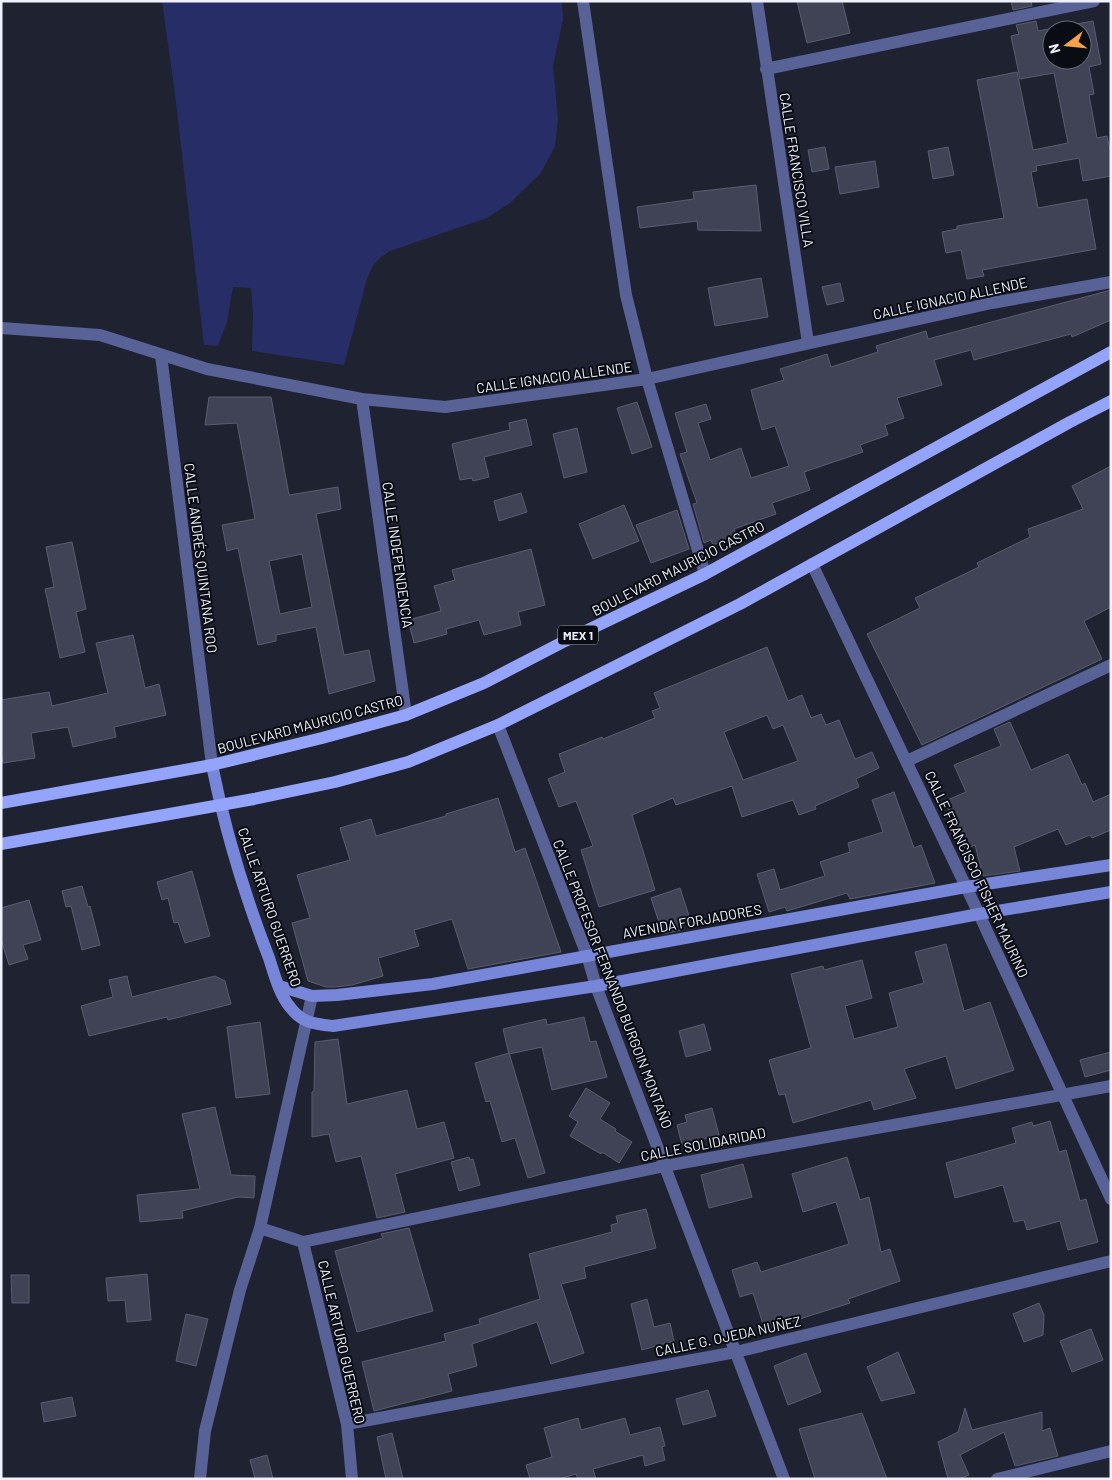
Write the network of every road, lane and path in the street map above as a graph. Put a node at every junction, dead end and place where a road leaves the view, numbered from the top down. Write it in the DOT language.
graph roads {
  1 [pos="583,1"];
  2 [pos="757,1"];
  3 [pos="1094,1"];
  4 [pos="766,69"];
  5 [pos="1111,282"];
  6 [pos="1,328"];
  7 [pos="808,344"];
  8 [pos="1111,352"];
  9 [pos="161,355"];
  10 [pos="647,378"];
  11 [pos="362,399"];
  12 [pos="1111,401"];
  13 [pos="812,564"];
  14 [pos="705,574"];
  15 [pos="1111,665"];
  16 [pos="406,715"];
  17 [pos="498,725"];
  18 [pos="907,761"];
  19 [pos="212,765"];
  20 [pos="1,803"];
  21 [pos="220,805"];
  22 [pos="1,844"];
  23 [pos="1111,865"];
  24 [pos="966,887"];
  25 [pos="1111,892"];
  26 [pos="979,914"];
  27 [pos="587,956"];
  28 [pos="279,986"];
  29 [pos="596,986"];
  30 [pos="312,996"];
  31 [pos="305,1021"];
  32 [pos="1111,1086"];
  33 [pos="1063,1093"];
  34 [pos="666,1166"];
  35 [pos="1111,1199"];
  36 [pos="260,1228"];
  37 [pos="303,1242"];
  38 [pos="1111,1261"];
  39 [pos="736,1352"];
  40 [pos="348,1424"];
  41 [pos="1111,1451"];
  42 [pos="200,1479"];
  43 [pos="352,1479"];
  44 [pos="784,1479"];
  45 [pos="997,1479"];
  1 -- 10 [label="street"];
  2 -- 4 [label="street, CALLE FRANCISCO VILLA"];
  3 -- 4 [label="street"];
  4 -- 7 [label="street, CALLE FRANCISCO VILLA"];
  5 -- 7 [label="street, CALLE IGNACIO ALLENDE"];
  6 -- 9 [label="street, CALLE IGNACIO ALLENDE"];
  7 -- 10 [label="street, CALLE IGNACIO ALLENDE"];
  8 -- 14 [label="main road, BOULEVARD MAURICIO CASTRO / MEX 1"];
  9 -- 11 [label="street, CALLE IGNACIO ALLENDE"];
  9 -- 19 [label="street, CALLE ANDRÉS QUINTANA ROO"];
  10 -- 11 [label="street, CALLE IGNACIO ALLENDE"];
  10 -- 14 [label="street"];
  11 -- 16 [label="street, CALLE INDEPENDENCIA"];
  12 -- 13 [label="main road"];
  13 -- 17 [label="main road"];
  13 -- 18 [label="street, CALLE FRANCISCO FISHER MAURINO"];
  14 -- 16 [label="main road, BOULEVARD MAURICIO CASTRO / MEX 1"];
  15 -- 18 [label="street"];
  16 -- 19 [label="main road, BOULEVARD MAURICIO CASTRO / MEX 1"];
  17 -- 21 [label="main road"];
  17 -- 27 [label="street, CALLE PROFESOR FERNANDO BURGOIN MONTAÑO"];
  18 -- 24 [label="street, CALLE FRANCISCO FISHER MAURINO"];
  19 -- 20 [label="main road, BOULEVARD MAURICIO CASTRO / MEX 1"];
  19 -- 21 [label="main road, CALLE ARTURO GUERRERO"];
  21 -- 22 [label="main road"];
  21 -- 28 [label="main road, CALLE ARTURO GUERRERO"];
  23 -- 24 [label="main road, AVENIDA FORJADORES"];
  24 -- 26 [label="street, CALLE FRANCISCO FISHER MAURINO"];
  24 -- 27 [label="main road, AVENIDA FORJADORES"];
  25 -- 26 [label="main road"];
  26 -- 29 [label="main road"];
  26 -- 33 [label="street, CALLE FRANCISCO FISHER MAURINO"];
  27 -- 29 [label="street, CALLE PROFESOR FERNANDO BURGOIN MONTAÑO"];
  27 -- 30 [label="main road, AVENIDA FORJADORES"];
  28 -- 30 [label="main road, AVENIDA FORJADORES"];
  28 -- 31 [label="main road, CALLE ARTURO GUERRERO"];
  29 -- 31 [label="main road"];
  29 -- 34 [label="street, CALLE PROFESOR FERNANDO BURGOIN MONTAÑO"];
  30 -- 31 [label="street"];
  31 -- 36 [label="street"];
  32 -- 33 [label="street, CALLE SOLIDARIDAD"];
  33 -- 34 [label="street, CALLE SOLIDARIDAD"];
  33 -- 35 [label="street, CALLE FRANCISCO FISHER MAURINO"];
  34 -- 37 [label="street, CALLE SOLIDARIDAD"];
  34 -- 39 [label="street, CALLE PROFESOR FERNANDO BURGOIN MONTAÑO"];
  36 -- 37 [label="street"];
  36 -- 42 [label="street"];
  37 -- 40 [label="street, CALLE ARTURO GUERRERO"];
  38 -- 39 [label="street, CALLE G. OJEDA NUÑEZ"];
  39 -- 40 [label="street, CALLE G. OJEDA NUÑEZ"];
  39 -- 44 [label="street, CALLE PROFESOR FERNANDO BURGOIN MONTAÑO"];
  40 -- 43 [label="street, CALLE ARTURO GUERRERO"];
  41 -- 45 [label="street"];
}
